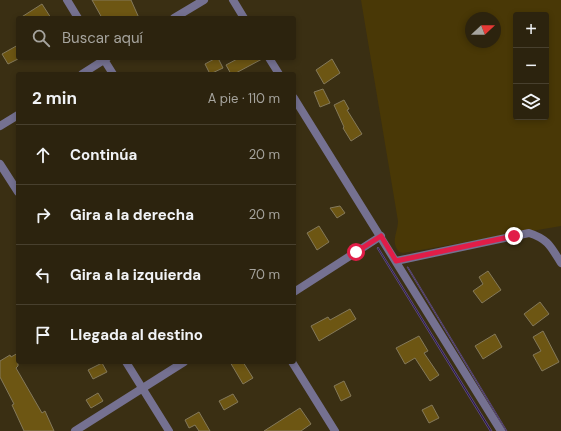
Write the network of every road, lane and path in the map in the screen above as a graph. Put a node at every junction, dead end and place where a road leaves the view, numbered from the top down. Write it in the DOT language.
graph roads {
  1 [pos="67,0"];
  2 [pos="204,0"];
  3 [pos="233,0"];
  4 [pos="77,16"];
  5 [pos="177,16"];
  6 [pos="243,16"];
  7 [pos="103,60"];
  8 [pos="106,60"];
  9 [pos="270,60"];
  10 [pos="85,72"];
  11 [pos="112,72"];
  12 [pos="278,72"];
  13 [pos="296,101"];
  14 [pos="16,115"];
  15 [pos="0,126"];
  16 [pos="0,164"];
  17 [pos="16,189"];
  18 [pos="381,236"];
  19 [pos="396,261"];
  20 [pos="561,263"];
  21 [pos="296,291"];
  22 [pos="127,364"];
  23 [pos="181,364"];
  24 [pos="293,364"];
  25 [pos="142,388"];
  26 [pos="75,431"];
  27 [pos="169,431"];
  28 [pos="335,431"];
  29 [pos="501,431"];
  1 -- 4 [label="street"];
  2 -- 5 [label="street"];
  3 -- 6 [label="street"];
  7 -- 10 [label="street"];
  8 -- 11 [label="street"];
  9 -- 12 [label="street"];
  13 -- 18 [label="street"];
  14 -- 15 [label="street"];
  16 -- 17 [label="street"];
  18 -- 19 [label="street"];
  18 -- 21 [label="street"];
  19 -- 20 [label="street"];
  19 -- 29 [label="street"];
  22 -- 25 [label="street"];
  23 -- 25 [label="street"];
  24 -- 28 [label="street"];
  25 -- 26 [label="street"];
  25 -- 27 [label="street"];
}
